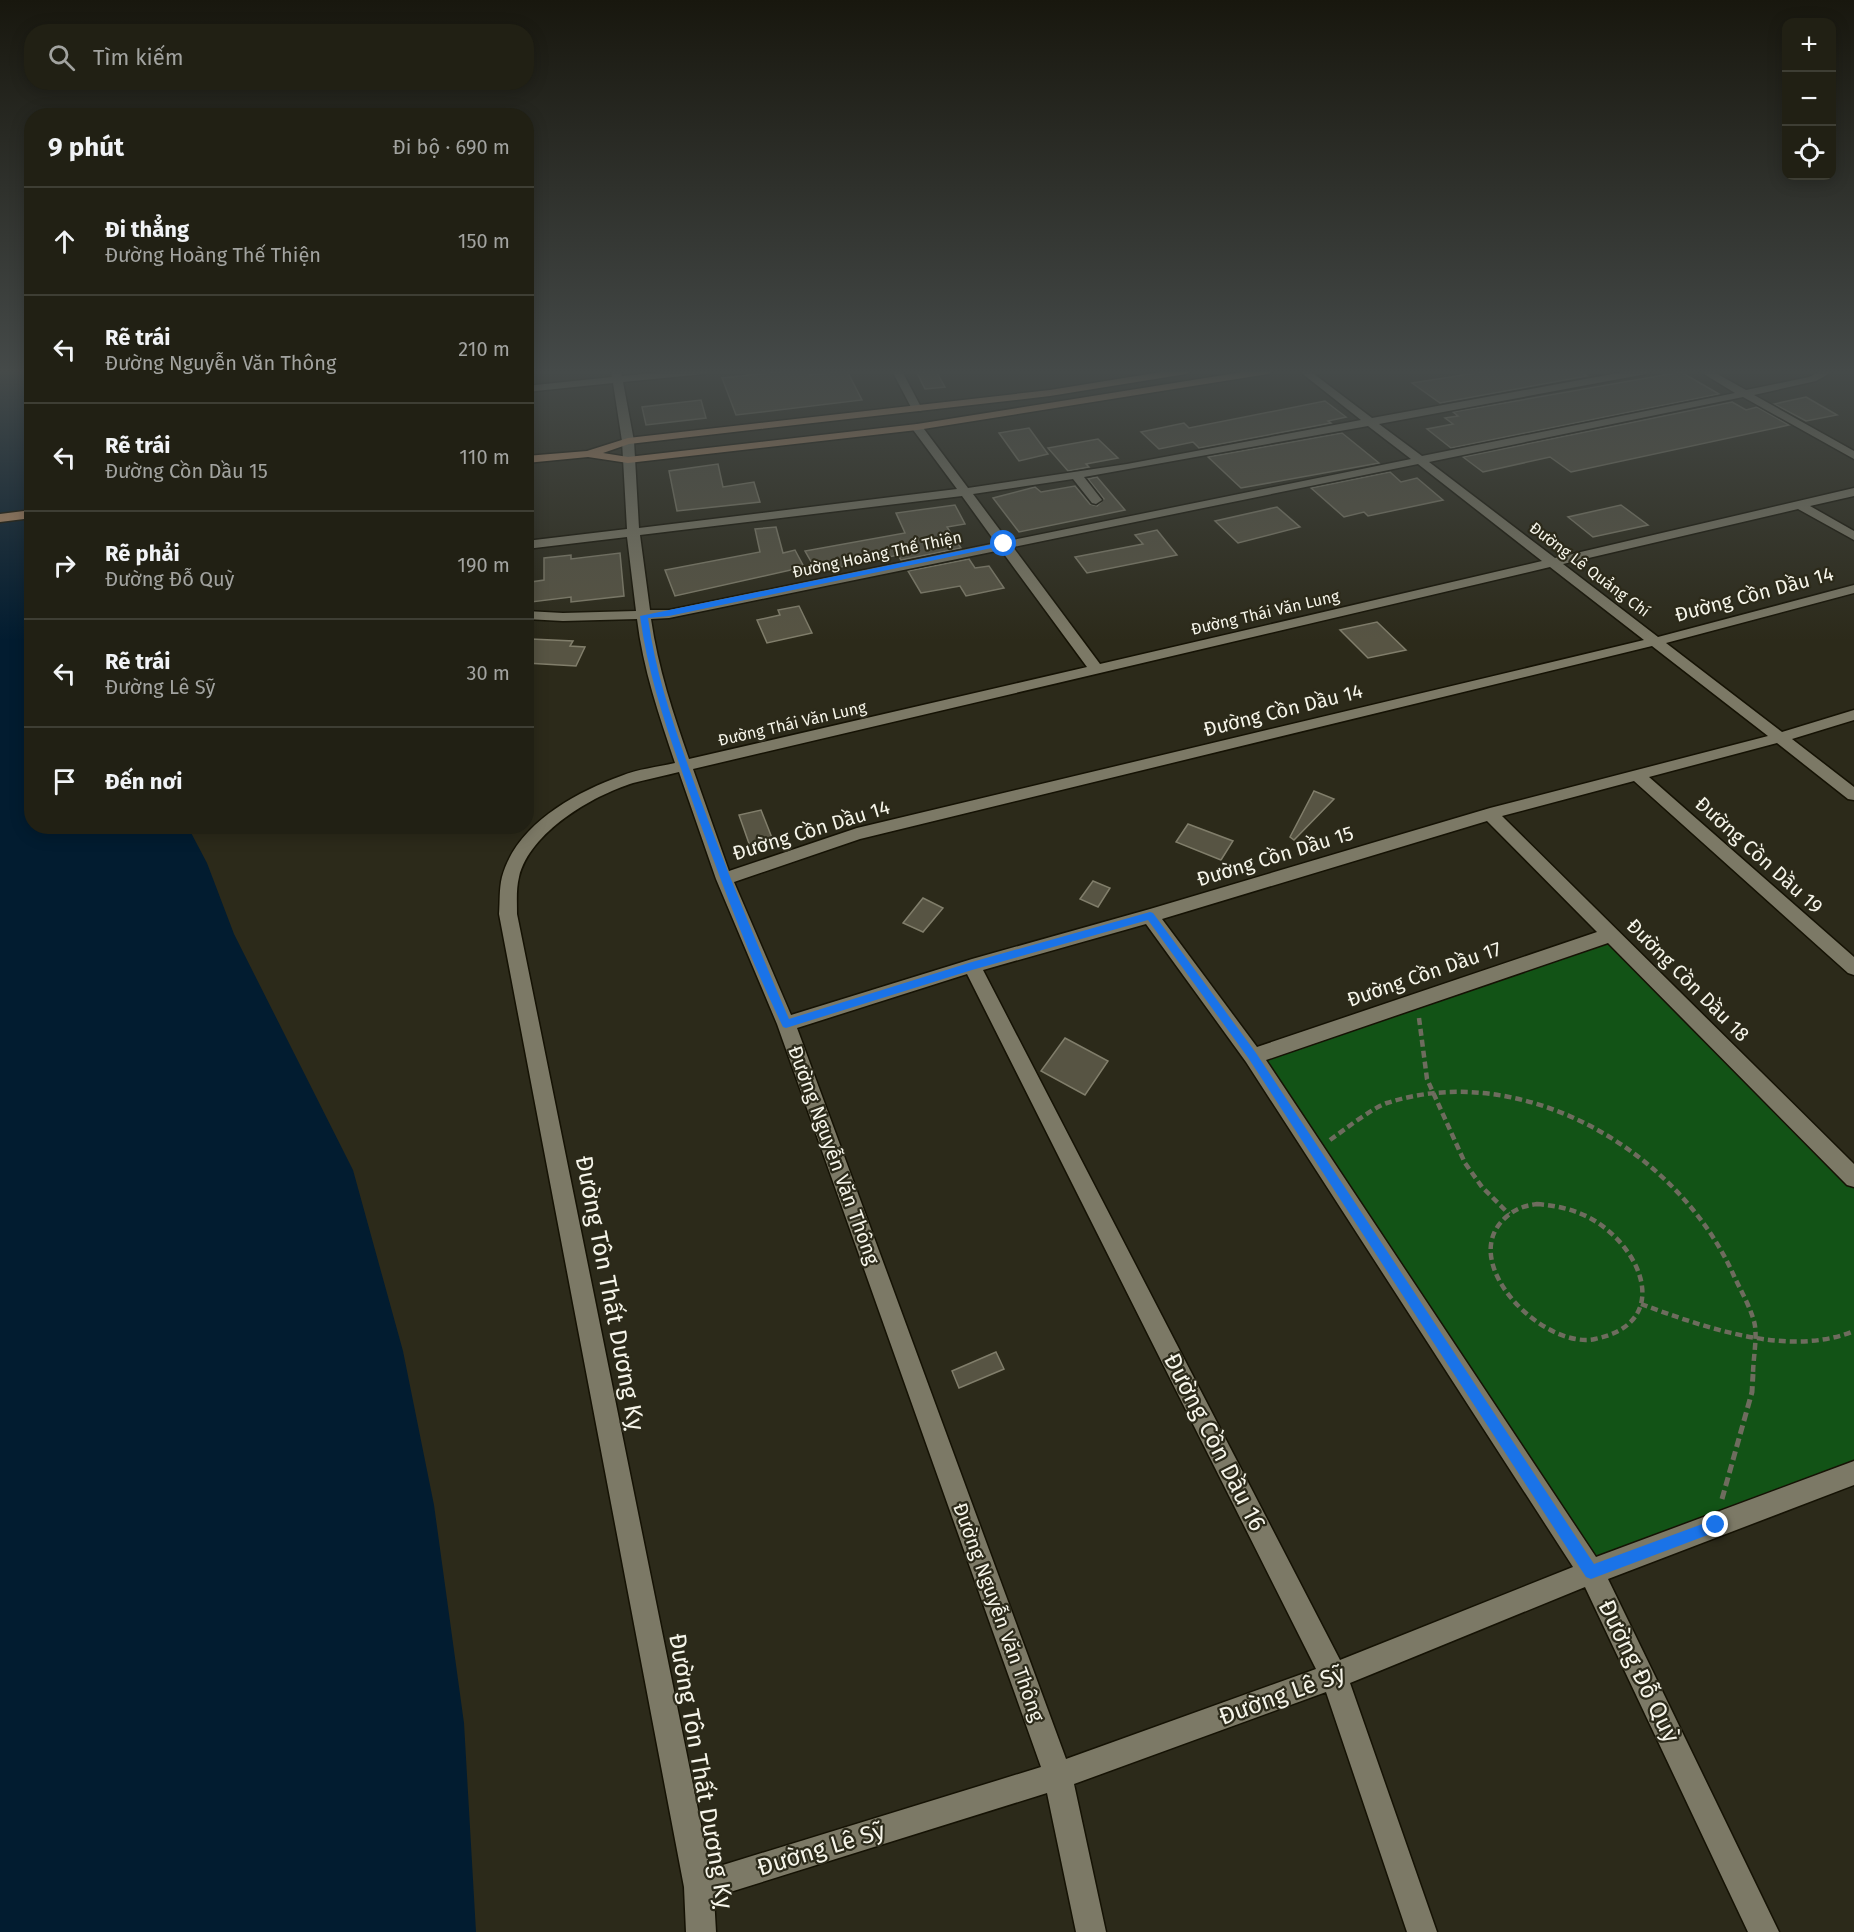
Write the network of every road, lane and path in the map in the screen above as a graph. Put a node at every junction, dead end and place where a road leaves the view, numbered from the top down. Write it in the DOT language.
graph roads {
  1 [pos="629,461"];
  2 [pos="942,461"];
  3 [pos="1155,461"];
  4 [pos="1419,461"];
  5 [pos="1076,475"];
  6 [pos="965,492"];
  7 [pos="1854,492"];
  8 [pos="1096,500"];
  9 [pos="1800,505"];
  10 [pos="24,509"];
  11 [pos="0,512"];
  12 [pos="24,515"];
  13 [pos="0,518"];
  14 [pos="633,532"];
  15 [pos="1854,536"];
  16 [pos="534,543"];
  17 [pos="1004,544"];
  18 [pos="1551,561"];
  19 [pos="1854,589"];
  20 [pos="534,615"];
  21 [pos="644,616"];
  22 [pos="1657,641"];
  23 [pos="1096,669"];
  24 [pos="1854,715"];
  25 [pos="1779,738"];
  26 [pos="683,765"];
  27 [pos="1636,775"];
  28 [pos="1854,795"];
  29 [pos="1490,814"];
  30 [pos="724,879"];
  31 [pos="1150,916"];
  32 [pos="1610,935"];
  33 [pos="972,966"];
  34 [pos="1854,968"];
  35 [pos="1416,1000"];
  36 [pos="786,1024"];
  37 [pos="1253,1056"];
  38 [pos="1434,1094"];
  39 [pos="1316,1151"];
  40 [pos="1854,1179"];
  41 [pos="1509,1214"];
  42 [pos="1641,1304"];
  43 [pos="1854,1331"];
  44 [pos="1755,1337"];
  45 [pos="1854,1473"];
  46 [pos="1716,1525"];
  47 [pos="1591,1572"];
  48 [pos="1334,1676"];
  49 [pos="1058,1776"];
  50 [pos="699,1887"];
  51 [pos="701,1932"];
  52 [pos="1091,1932"];
  53 [pos="1422,1932"];
  54 [pos="1764,1932"];
  1 -- 14 [label="street, Đường Nguyễn Văn Thông"];
  2 -- 6 [label="street"];
  3 -- 5 [label="street"];
  4 -- 17 [label="street, Đường Hoàng Thế Thiện"];
  4 -- 18 [label="street, Đường Lê Quảng Chí"];
  5 -- 6 [label="street"];
  5 -- 8 [label="street"];
  6 -- 14 [label="street"];
  6 -- 17 [label="street"];
  7 -- 9 [label="street, Đường Thái Văn Lung"];
  9 -- 15 [label="street"];
  9 -- 18 [label="street, Đường Thái Văn Lung"];
  10 -- 11 [label="main road"];
  12 -- 13 [label="main road"];
  14 -- 16 [label="street"];
  14 -- 21 [label="street, Đường Nguyễn Văn Thông"];
  17 -- 21 [label="street, Đường Hoàng Thế Thiện"];
  17 -- 23 [label="street"];
  18 -- 22 [label="street, Đường Lê Quảng Chí"];
  18 -- 23 [label="street, Đường Thái Văn Lung"];
  19 -- 22 [label="street, Đường Cồn Dầu 14"];
  20 -- 21 [label="street, Đường Hoàng Thế Thiện"];
  21 -- 26 [label="street, Đường Nguyễn Văn Thông"];
  22 -- 25 [label="street, Đường Lê Quảng Chí"];
  22 -- 30 [label="street, Đường Cồn Dầu 14"];
  23 -- 26 [label="street, Đường Thái Văn Lung"];
  24 -- 25 [label="street, Đường Cồn Dầu 15"];
  25 -- 27 [label="street, Đường Cồn Dầu 15"];
  25 -- 28 [label="street, Đường Lê Quảng Chí"];
  26 -- 30 [label="street, Đường Nguyễn Văn Thông"];
  26 -- 50 [label="street, Đường Tôn Thất Dương Kỵ"];
  27 -- 29 [label="street, Đường Cồn Dầu 15"];
  27 -- 34 [label="street, Đường Cồn Dầu 19"];
  29 -- 31 [label="street, Đường Cồn Dầu 15"];
  29 -- 32 [label="street, Đường Cồn Dầu 18"];
  30 -- 36 [label="street, Đường Nguyễn Văn Thông"];
  31 -- 33 [label="street, Đường Cồn Dầu 15"];
  31 -- 37 [label="street, Đường Đỗ Quỳ"];
  32 -- 35 [label="street, Đường Cồn Dầu 17"];
  32 -- 40 [label="street, Đường Cồn Dầu 18"];
  33 -- 36 [label="street, Đường Cồn Dầu 15"];
  33 -- 48 [label="street, Đường Cồn Dầu 16"];
  35 -- 37 [label="street, Đường Cồn Dầu 17"];
  35 -- 38 [label="path"];
  36 -- 49 [label="street, Đường Nguyễn Văn Thông"];
  37 -- 39 [label="street, Đường Đỗ Quỳ"];
  38 -- 39 [label="path"];
  38 -- 41 [label="path"];
  38 -- 44 [label="path"];
  39 -- 47 [label="street, Đường Đỗ Quỳ"];
  41 -- 42 [label="path"];
  41 -- 42 [label="path"];
  42 -- 44 [label="path"];
  43 -- 44 [label="path"];
  44 -- 46 [label="path"];
  45 -- 46 [label="street, Đường Lê Sỹ"];
  46 -- 47 [label="street, Đường Lê Sỹ"];
  47 -- 48 [label="street, Đường Lê Sỹ"];
  47 -- 54 [label="street, Đường Đỗ Quỳ"];
  48 -- 49 [label="street, Đường Lê Sỹ"];
  48 -- 53 [label="street, Đường Cồn Dầu 16"];
  49 -- 50 [label="street, Đường Lê Sỹ"];
  49 -- 52 [label="street, Đường Nguyễn Văn Thông"];
  50 -- 51 [label="street, Đường Tôn Thất Dương Kỵ"];
}
